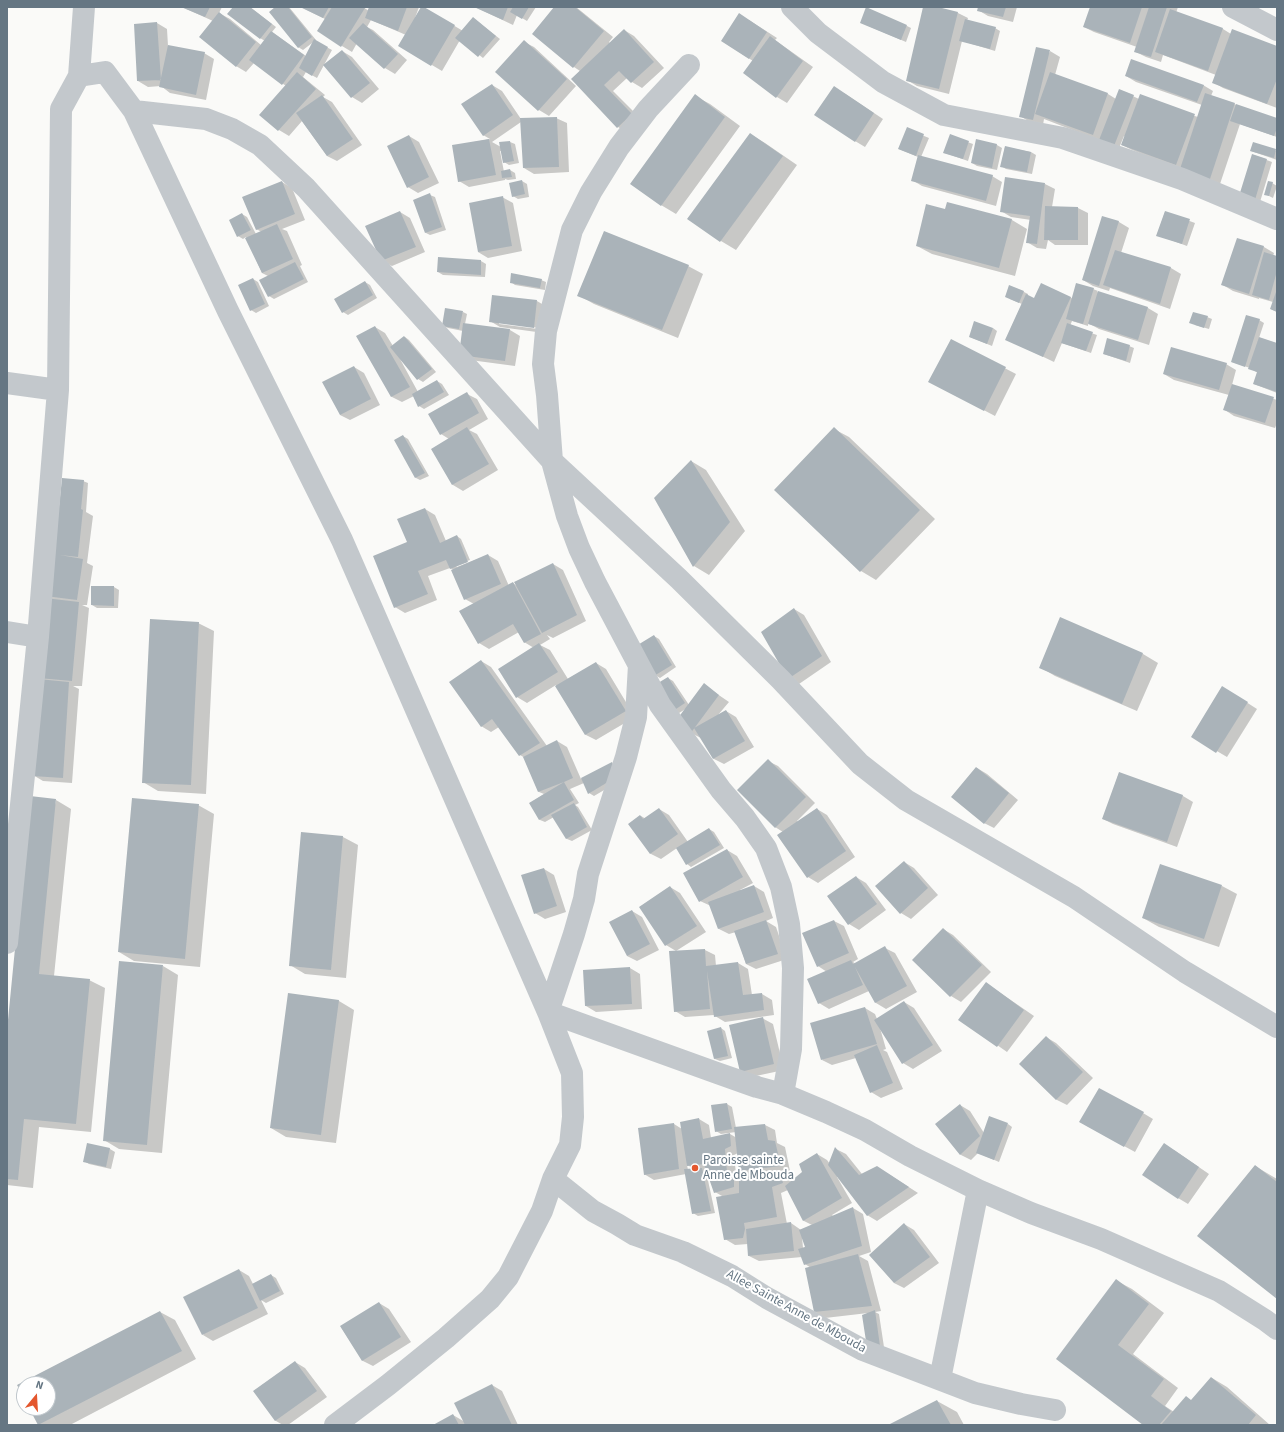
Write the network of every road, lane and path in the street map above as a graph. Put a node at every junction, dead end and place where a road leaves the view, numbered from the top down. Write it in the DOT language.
graph roads {
  1 [pos="84,7"];
  2 [pos="792,7"];
  3 [pos="1233,7"];
  4 [pos="1277,30"];
  5 [pos="689,65"];
  6 [pos="79,76"];
  7 [pos="134,111"];
  8 [pos="1277,219"];
  9 [pos="7,383"];
  10 [pos="58,390"];
  11 [pos="552,461"];
  12 [pos="7,632"];
  13 [pos="38,637"];
  14 [pos="639,665"];
  15 [pos="9,908"];
  16 [pos="7,943"];
  17 [pos="548,1012"];
  18 [pos="1277,1027"];
  19 [pos="783,1094"];
  20 [pos="553,1179"];
  21 [pos="978,1190"];
  22 [pos="1277,1329"];
  23 [pos="940,1379"];
  24 [pos="1055,1410"];
  25 [pos="335,1425"];
  1 -- 6 [label="street"];
  2 -- 8 [label="street"];
  3 -- 4 [label="street"];
  5 -- 11 [label="street"];
  6 -- 7 [label="street"];
  6 -- 10 [label="street"];
  7 -- 11 [label="street"];
  7 -- 17 [label="street"];
  9 -- 10 [label="street"];
  10 -- 13 [label="street"];
  11 -- 14 [label="street"];
  11 -- 18 [label="street"];
  12 -- 13 [label="street"];
  13 -- 15 [label="street"];
  14 -- 17 [label="street"];
  14 -- 19 [label="street"];
  15 -- 16 [label="street"];
  17 -- 19 [label="street"];
  17 -- 20 [label="street"];
  19 -- 21 [label="street"];
  20 -- 23 [label="street, Allee Sainte Anne de Mbouda"];
  20 -- 25 [label="street"];
  21 -- 22 [label="street"];
  21 -- 23 [label="street"];
  23 -- 24 [label="street, Allee Sainte Anne de Mbouda"];
}
